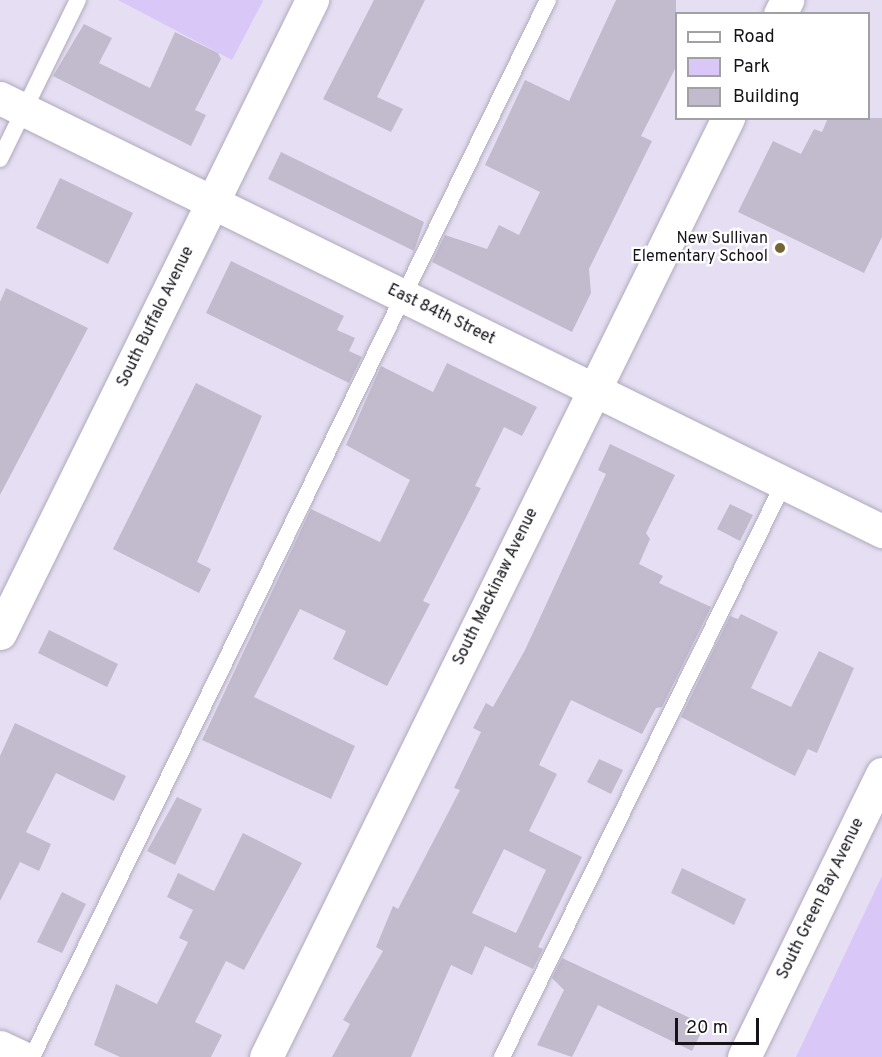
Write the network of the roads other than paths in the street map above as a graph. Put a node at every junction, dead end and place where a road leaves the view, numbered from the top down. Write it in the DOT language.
graph roads {
  1 [pos="78,0"];
  2 [pos="312,0"];
  3 [pos="548,0"];
  4 [pos="12,104"];
  5 [pos="727,120"];
  6 [pos="0,159"];
  7 [pos="212,203"];
  8 [pos="403,297"];
  9 [pos="593,390"];
  10 [pos="784,483"];
  11 [pos="882,531"];
  12 [pos="0,633"];
  13 [pos="882,774"];
  14 [pos="0,1047"];
  15 [pos="21,1057"];
  16 [pos="32,1057"];
  17 [pos="266,1057"];
  18 [pos="502,1057"];
  19 [pos="744,1057"];
  1 -- 4 [label="lane"];
  2 -- 7 [label="street, South Buffalo Avenue"];
  3 -- 8 [label="lane"];
  4 -- 6 [label="lane"];
  4 -- 7 [label="street, East 84th Street"];
  5 -- 9 [label="street, South Mackinaw Avenue"];
  7 -- 8 [label="street, East 84th Street"];
  7 -- 12 [label="street, South Buffalo Avenue"];
  8 -- 9 [label="street, East 84th Street"];
  8 -- 16 [label="lane"];
  9 -- 10 [label="street, East 84th Street"];
  9 -- 17 [label="street, South Mackinaw Avenue"];
  10 -- 11 [label="street, East 84th Street"];
  10 -- 18 [label="lane"];
  13 -- 19 [label="street, South Green Bay Avenue"];
  14 -- 15 [label="street"];
}
